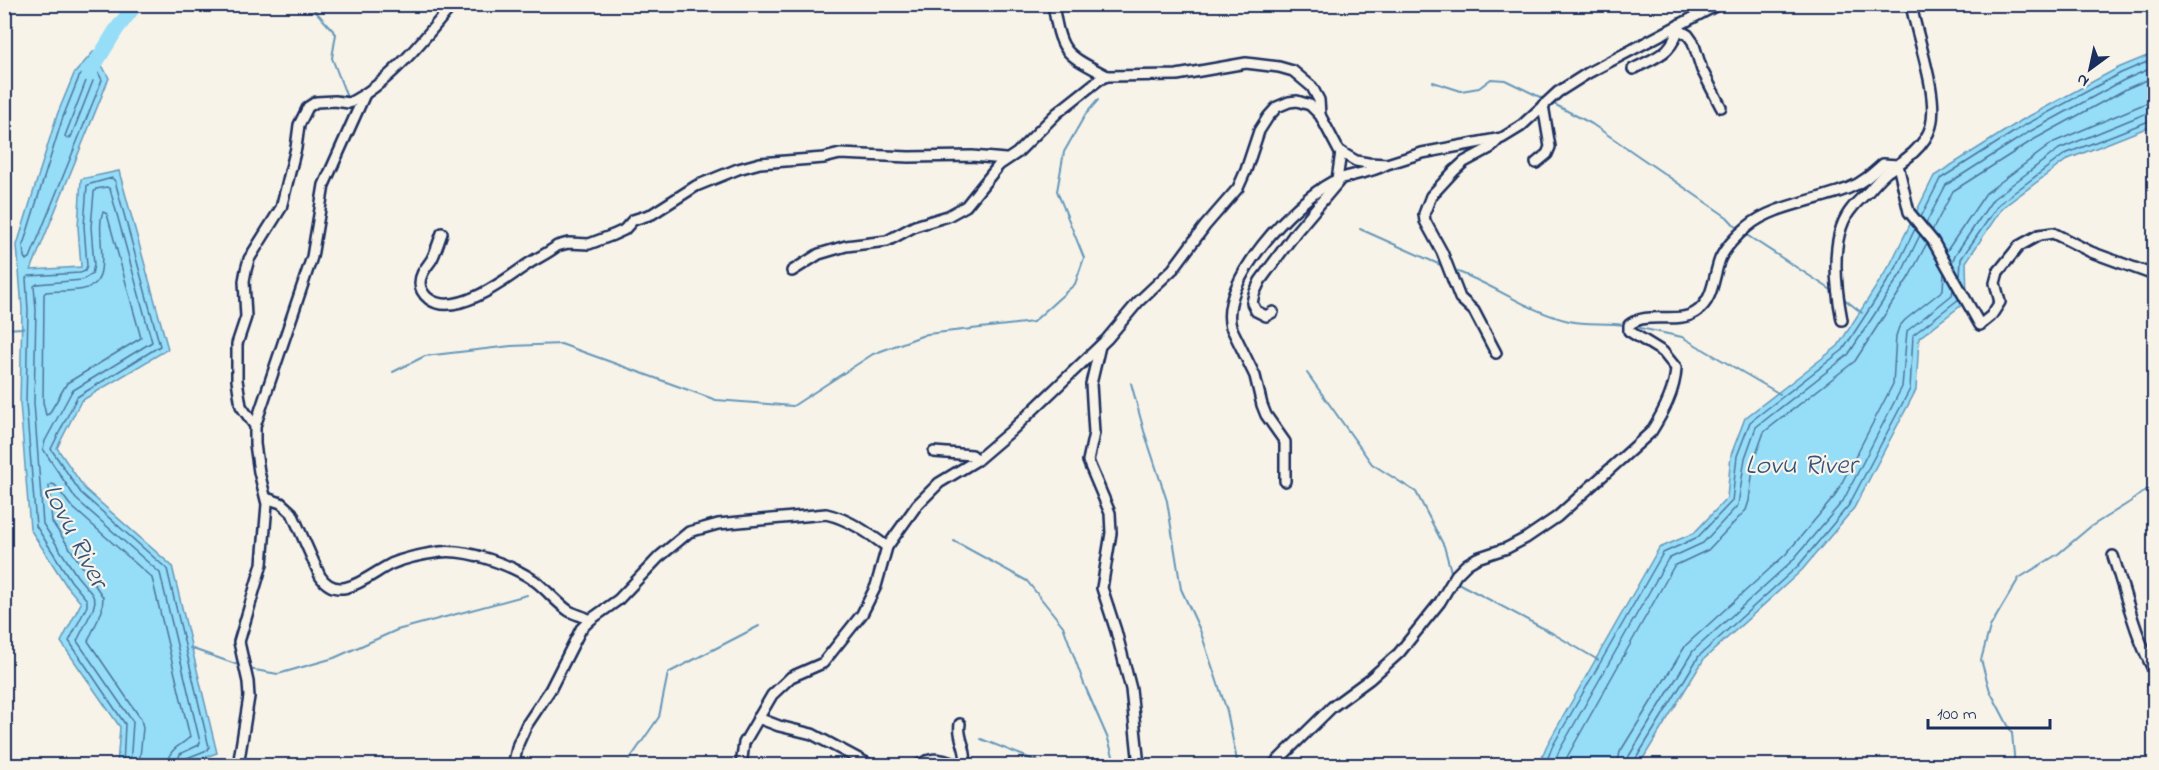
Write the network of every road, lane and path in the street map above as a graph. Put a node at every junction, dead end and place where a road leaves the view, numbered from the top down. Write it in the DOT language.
graph roads {
  1 [pos="453,4"];
  2 [pos="1053,4"];
  3 [pos="1719,4"];
  4 [pos="1911,4"];
  5 [pos="1679,26"];
  6 [pos="1633,69"];
  7 [pos="1107,76"];
  8 [pos="365,93"];
  9 [pos="1543,105"];
  10 [pos="1721,107"];
  11 [pos="1320,115"];
  12 [pos="1499,139"];
  13 [pos="1341,152"];
  14 [pos="1005,159"];
  15 [pos="1536,163"];
  16 [pos="1387,164"];
  17 [pos="1898,165"];
  18 [pos="1339,179"];
  19 [pos="442,233"];
  20 [pos="792,271"];
  21 [pos="2154,275"];
  22 [pos="1273,312"];
  23 [pos="1842,320"];
  24 [pos="1100,346"];
  25 [pos="1496,353"];
  26 [pos="255,426"];
  27 [pos="934,452"];
  28 [pos="977,460"];
  29 [pos="1285,481"];
  30 [pos="267,498"];
  31 [pos="887,548"];
  32 [pos="2113,556"];
  33 [pos="590,620"];
  34 [pos="2154,671"];
  35 [pos="758,717"];
  36 [pos="960,724"];
  37 [pos="238,765"];
  38 [pos="513,765"];
  39 [pos="741,765"];
  40 [pos="872,765"];
  41 [pos="916,765"];
  42 [pos="1139,765"];
  43 [pos="1272,765"];
  1 -- 8 [label="street"];
  2 -- 7 [label="street"];
  3 -- 5 [label="street"];
  4 -- 17 [label="street"];
  5 -- 6 [label="street"];
  5 -- 9 [label="street"];
  5 -- 10 [label="street"];
  7 -- 11 [label="street"];
  7 -- 14 [label="street"];
  8 -- 26 [label="street"];
  8 -- 26 [label="street"];
  9 -- 12 [label="street"];
  9 -- 15 [label="street"];
  11 -- 13 [label="street"];
  11 -- 24 [label="street"];
  12 -- 16 [label="street"];
  12 -- 25 [label="street"];
  13 -- 16 [label="street"];
  13 -- 18 [label="street"];
  14 -- 19 [label="street"];
  14 -- 20 [label="street"];
  16 -- 18 [label="street"];
  17 -- 21 [label="street"];
  17 -- 23 [label="street"];
  17 -- 43 [label="street"];
  18 -- 22 [label="street"];
  18 -- 29 [label="street"];
  24 -- 28 [label="street"];
  24 -- 42 [label="street"];
  26 -- 30 [label="street"];
  27 -- 28 [label="street"];
  28 -- 31 [label="street"];
  30 -- 33 [label="street"];
  30 -- 37 [label="street"];
  31 -- 33 [label="street"];
  31 -- 35 [label="street"];
  32 -- 34 [label="street"];
  33 -- 38 [label="street"];
  35 -- 39 [label="street"];
  35 -- 40 [label="street"];
  36 -- 41 [label="street"];
}
